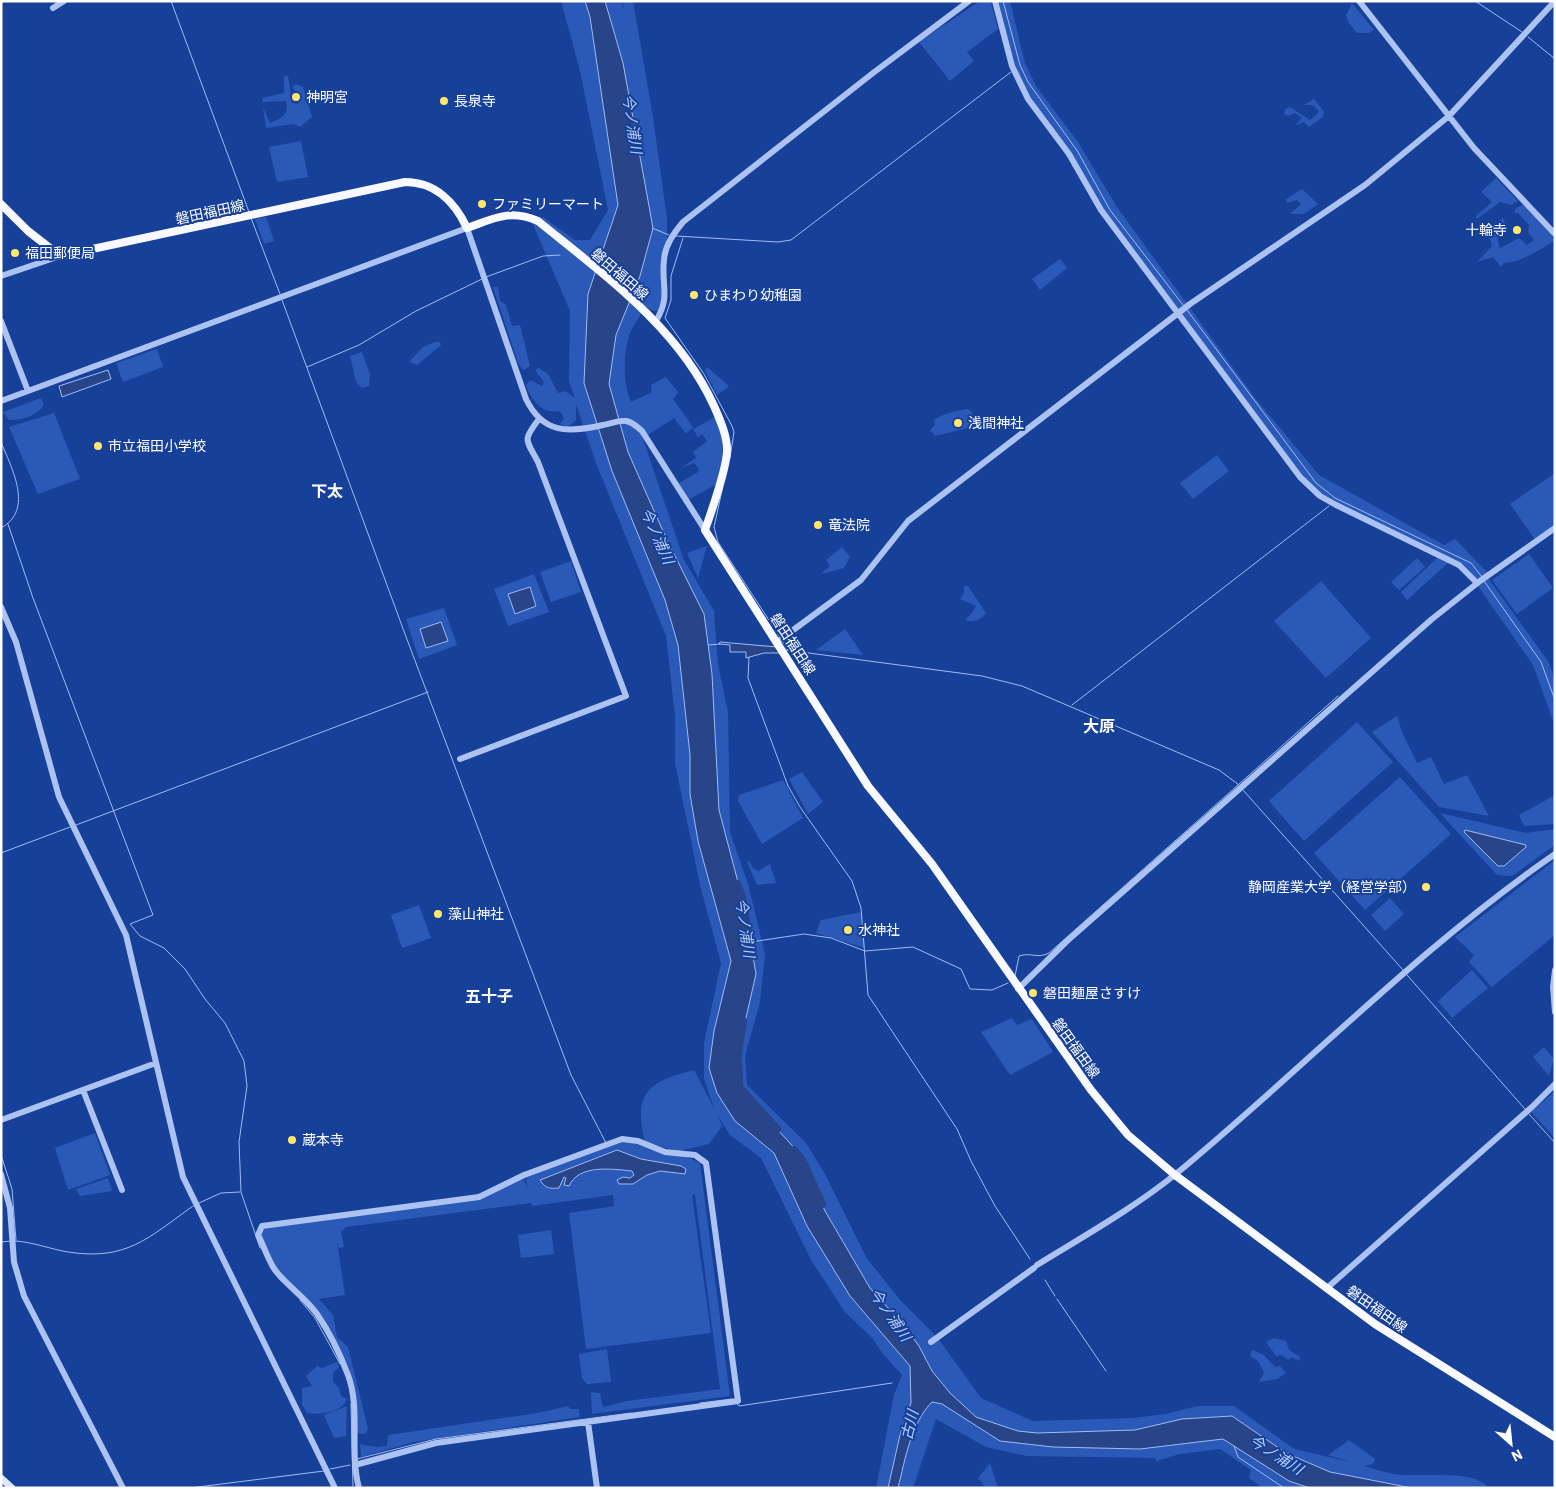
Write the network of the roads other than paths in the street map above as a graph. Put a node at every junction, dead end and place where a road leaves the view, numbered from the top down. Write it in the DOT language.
graph roads {
  1 [pos="64,1"];
  2 [pos="969,1"];
  3 [pos="995,1"];
  4 [pos="1359,1"];
  5 [pos="1555,2"];
  6 [pos="53,8"];
  7 [pos="1449,116"];
  8 [pos="1,204"];
  9 [pos="467,228"];
  10 [pos="1555,234"];
  11 [pos="60,256"];
  12 [pos="1,276"];
  13 [pos="1178,313"];
  14 [pos="1,321"];
  15 [pos="656,321"];
  16 [pos="28,391"];
  17 [pos="1,401"];
  18 [pos="539,419"];
  19 [pos="1555,528"];
  20 [pos="705,530"];
  21 [pos="1481,581"];
  22 [pos="1,607"];
  23 [pos="781,648"];
  24 [pos="460,759"];
  25 [pos="1555,854"];
  26 [pos="1555,970"];
  27 [pos="1018,989"];
  28 [pos="1555,1012"];
  29 [pos="156,1063"];
  30 [pos="1555,1084"];
  31 [pos="83,1090"];
  32 [pos="1,1120"];
  33 [pos="1,1174"];
  34 [pos="1175,1175"];
  35 [pos="122,1190"];
  36 [pos="4,1196"];
  37 [pos="1327,1288"];
  38 [pos="931,1342"];
  39 [pos="588,1422"];
  40 [pos="1555,1437"];
  41 [pos="355,1465"];
  42 [pos="1,1478"];
  43 [pos="12,1488"];
  44 [pos="123,1488"];
  45 [pos="334,1488"];
  46 [pos="359,1488"];
  47 [pos="597,1488"];
  1 -- 6 [label="street"];
  2 -- 15 [label="street"];
  3 -- 13 [label="street"];
  4 -- 7 [label="street"];
  5 -- 7 [label="street"];
  7 -- 10 [label="street"];
  7 -- 13 [label="street"];
  8 -- 11 [label="main road"];
  9 -- 11 [label="main road, 磐田福田線"];
  9 -- 15 [label="main road, 磐田福田線"];
  9 -- 16 [label="street"];
  9 -- 18 [label="street"];
  11 -- 12 [label="street"];
  13 -- 21 [label="street"];
  13 -- 23 [label="street"];
  14 -- 16 [label="street"];
  15 -- 20 [label="main road, 磐田福田線"];
  16 -- 17 [label="street"];
  18 -- 20 [label="street"];
  18 -- 24 [label="street"];
  19 -- 21 [label="street"];
  20 -- 23 [label="main road, 磐田福田線"];
  21 -- 27 [label="street"];
  22 -- 29 [label="street"];
  23 -- 27 [label="main road, 磐田福田線"];
  25 -- 34 [label="street"];
  26 -- 28 [label="street"];
  27 -- 34 [label="main road, 磐田福田線"];
  29 -- 31 [label="street"];
  29 -- 45 [label="street"];
  30 -- 37 [label="street"];
  31 -- 32 [label="street"];
  31 -- 35 [label="street"];
  33 -- 36 [label="street"];
  34 -- 37 [label="main road, 磐田福田線"];
  34 -- 38 [label="street"];
  36 -- 44 [label="street"];
  37 -- 40 [label="main road, 磐田福田線"];
  39 -- 41 [label="street"];
  39 -- 41 [label="street"];
  39 -- 47 [label="street"];
  41 -- 46 [label="street"];
  42 -- 43 [label="main road"];
}
